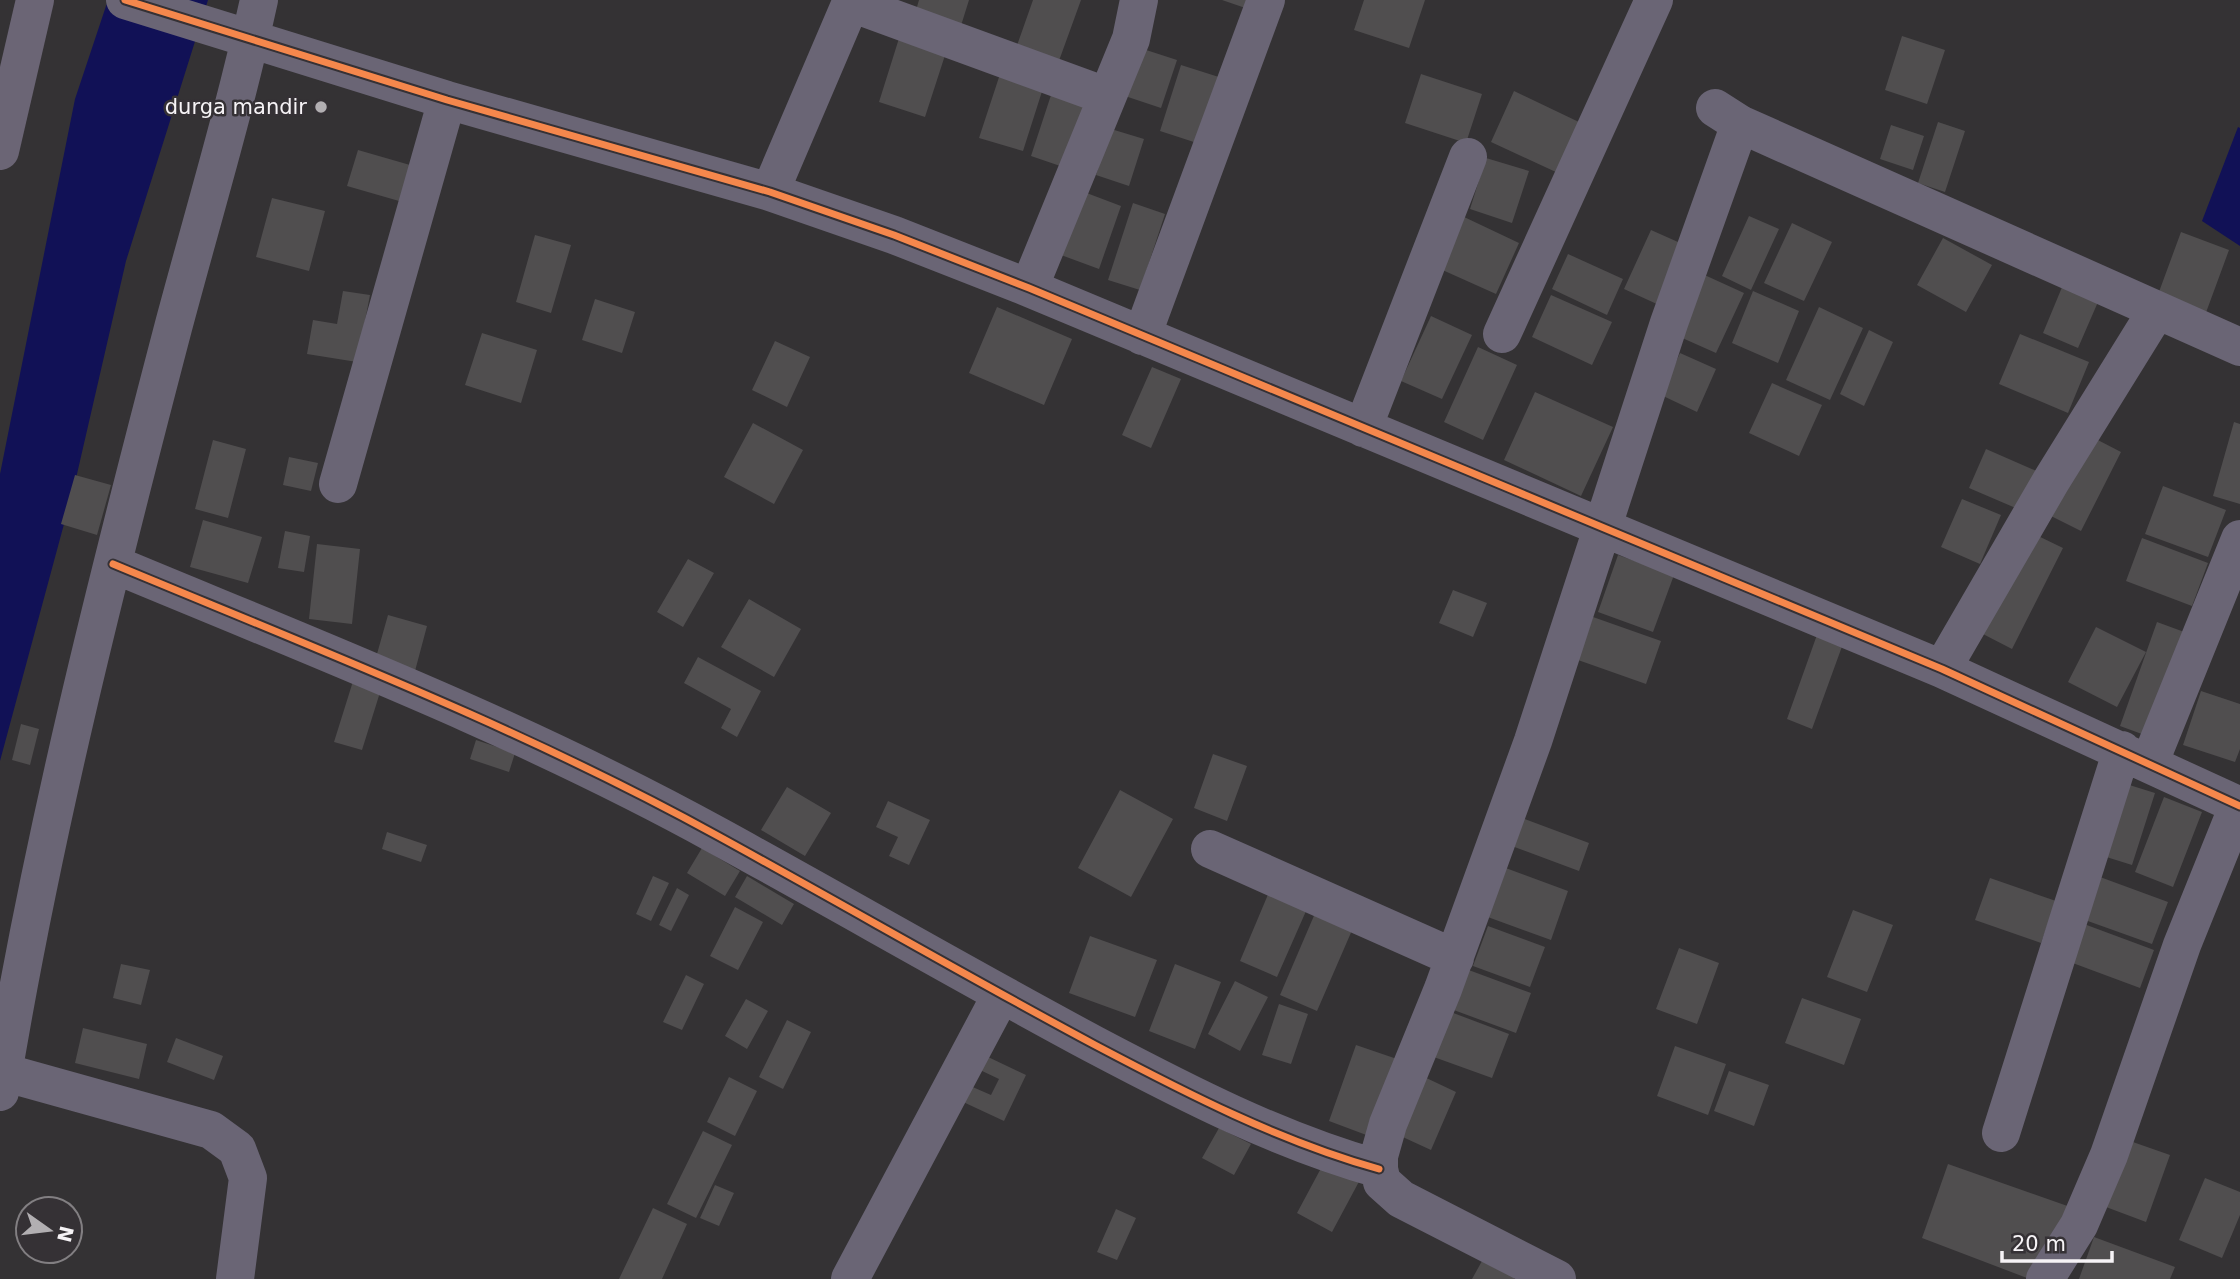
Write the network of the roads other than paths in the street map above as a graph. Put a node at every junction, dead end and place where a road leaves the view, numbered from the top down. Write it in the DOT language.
graph roads {
  1 [pos="35,0"];
  2 [pos="125,0"];
  3 [pos="260,0"];
  4 [pos="1139,0"];
  5 [pos="1266,0"];
  6 [pos="1654,0"];
  7 [pos="851,2"];
  8 [pos="235,32"];
  9 [pos="1106,96"];
  10 [pos="447,100"];
  11 [pos="0,151"];
  12 [pos="1468,157"];
  13 [pos="770,192"];
  14 [pos="1029,288"];
  15 [pos="2157,310"];
  16 [pos="1502,334"];
  17 [pos="1142,336"];
  18 [pos="2240,347"];
  19 [pos="1363,428"];
  20 [pos="338,484"];
  21 [pos="1604,528"];
  22 [pos="2240,539"];
  23 [pos="113,564"];
  24 [pos="1942,670"];
  25 [pos="2135,757"];
  26 [pos="2239,806"];
  27 [pos="1210,849"];
  28 [pos="1455,958"];
  29 [pos="1001,995"];
  30 [pos="2,1082"];
  31 [pos="2001,1133"];
  32 [pos="1379,1169"];
  33 [pos="235,1279"];
  34 [pos="850,1279"];
  35 [pos="1557,1279"];
  36 [pos="2045,1279"];
  1 -- 11 [label="main road"];
  2 -- 8 [label="street"];
  3 -- 8 [label="street"];
  4 -- 9 [label="street"];
  5 -- 17 [label="street"];
  6 -- 16 [label="street"];
  7 -- 9 [label="street"];
  7 -- 13 [label="street"];
  8 -- 10 [label="street"];
  8 -- 23 [label="street"];
  9 -- 14 [label="street"];
  10 -- 13 [label="street"];
  10 -- 20 [label="street"];
  12 -- 19 [label="street"];
  13 -- 14 [label="street"];
  14 -- 17 [label="street"];
  15 -- 18 [label="street"];
  15 -- 21 [label="street"];
  15 -- 24 [label="street"];
  17 -- 19 [label="street"];
  19 -- 21 [label="street"];
  21 -- 24 [label="street"];
  21 -- 28 [label="street"];
  22 -- 25 [label="street"];
  23 -- 29 [label="street"];
  23 -- 30 [label="street"];
  24 -- 25 [label="street"];
  25 -- 26 [label="street"];
  25 -- 31 [label="street"];
  26 -- 36 [label="street"];
  27 -- 28 [label="street"];
  28 -- 32 [label="street"];
  29 -- 32 [label="street"];
  29 -- 34 [label="street"];
  30 -- 33 [label="street"];
  32 -- 35 [label="street"];
}
